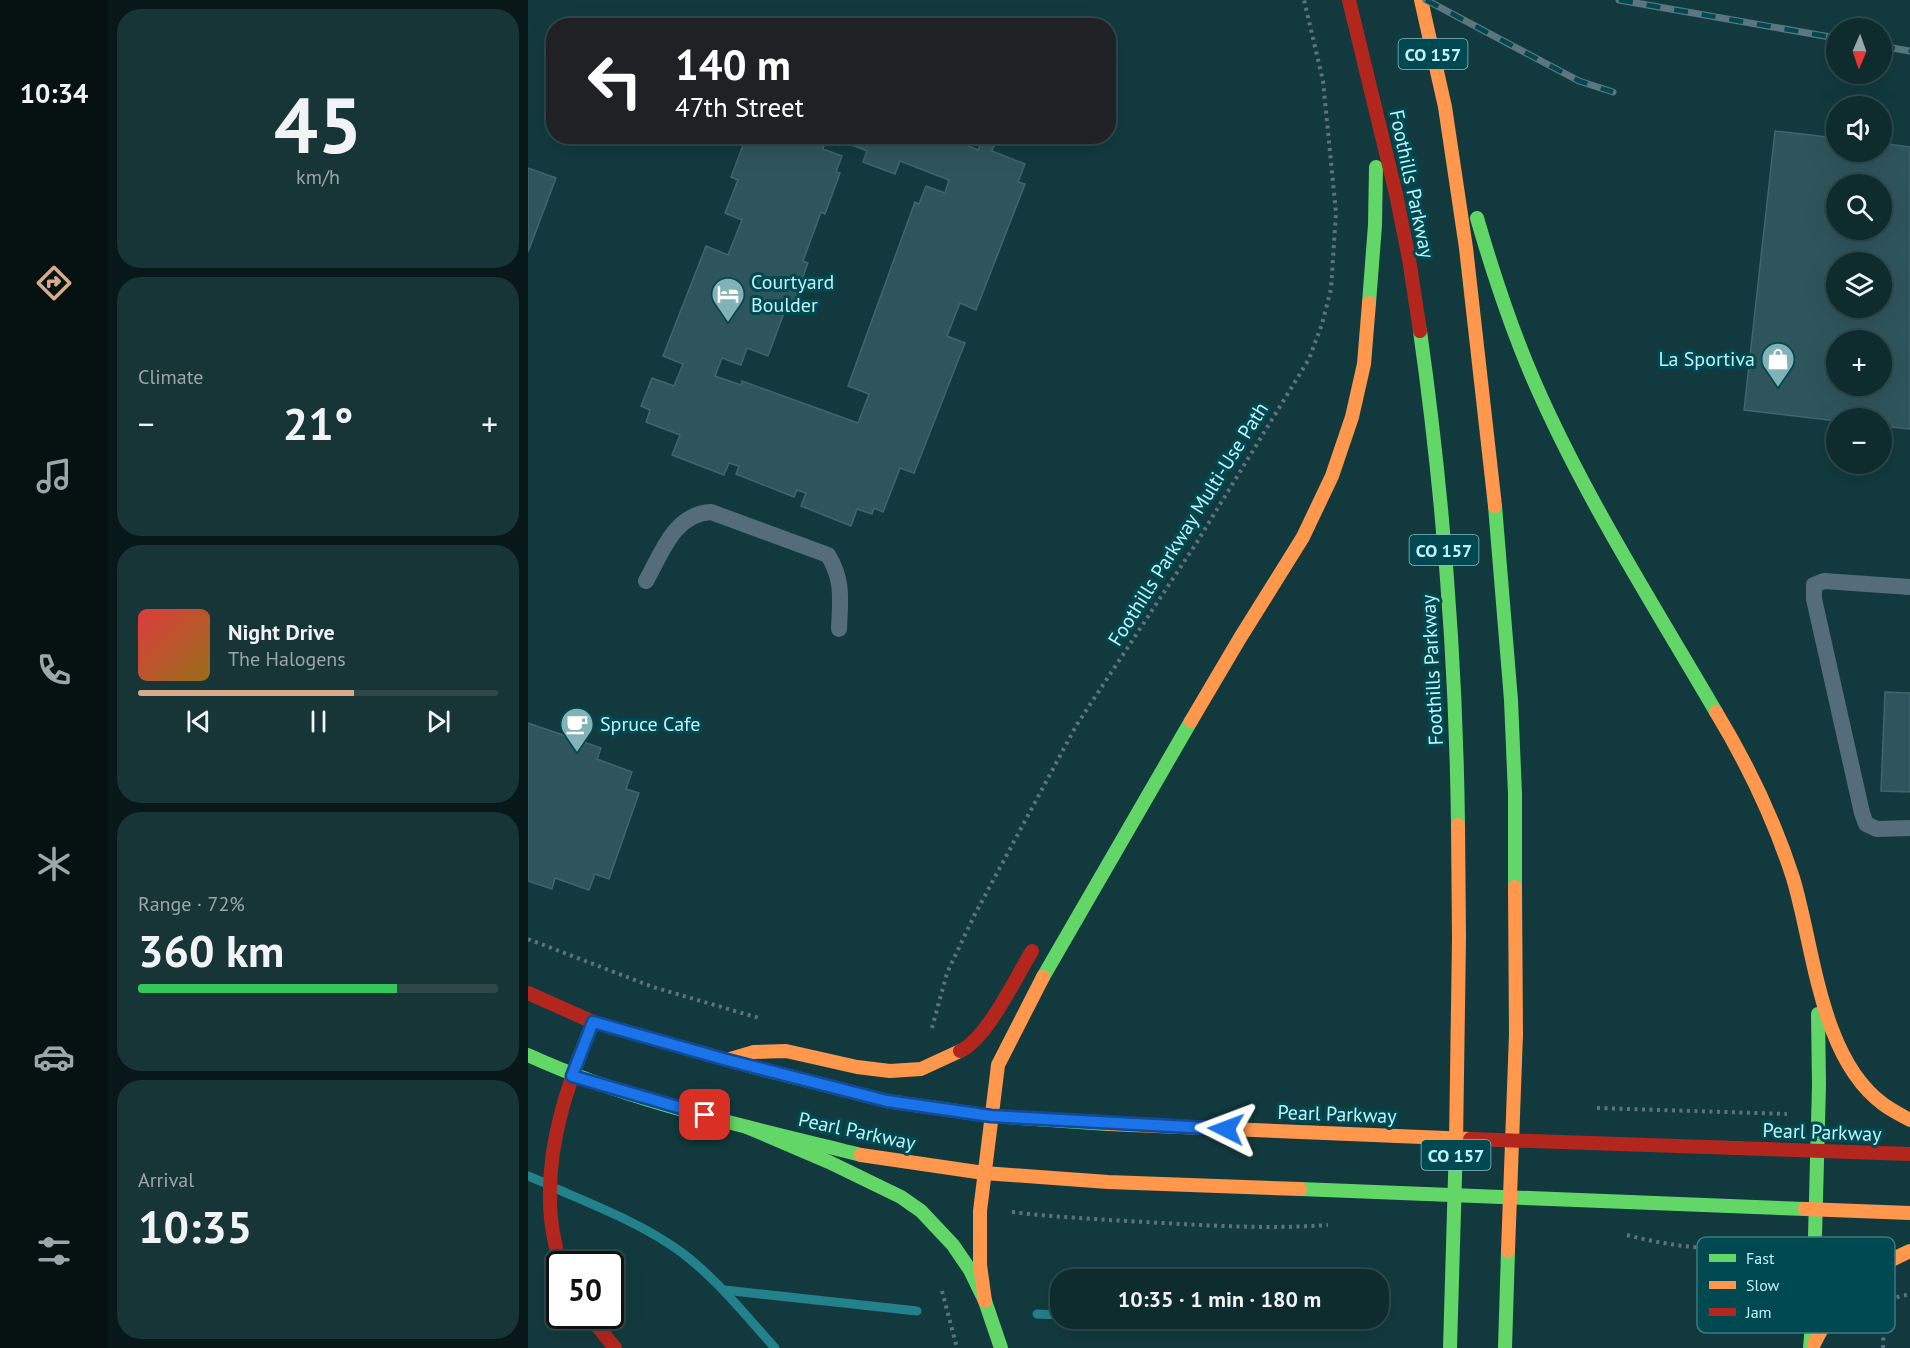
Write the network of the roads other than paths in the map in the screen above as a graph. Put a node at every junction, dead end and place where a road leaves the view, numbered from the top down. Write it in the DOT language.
graph roads {
  1 [pos="1349,0"];
  2 [pos="1421,0"];
  3 [pos="1368,78"];
  4 [pos="1445,107"];
  5 [pos="646,581"];
  6 [pos="1910,587"];
  7 [pos="839,629"];
  8 [pos="1160,774"];
  9 [pos="1126,806"];
  10 [pos="1910,828"];
  11 [pos="1039,939"];
  12 [pos="1812,955"];
  13 [pos="528,993"];
  14 [pos="593,1022"];
  15 [pos="528,1055"];
  16 [pos="727,1060"];
  17 [pos="572,1076"];
  18 [pos="991,1116"];
  19 [pos="1910,1120"];
  20 [pos="747,1127"];
  21 [pos="1817,1151"];
  22 [pos="1910,1154"];
  23 [pos="984,1173"];
  24 [pos="1815,1209"];
  25 [pos="1910,1213"];
  26 [pos="1814,1237"];
  27 [pos="556,1251"];
  28 [pos="1910,1251"];
  29 [pos="1895,1258"];
  30 [pos="985,1301"];
  31 [pos="599,1329"];
  32 [pos="1812,1333"];
  33 [pos="1818,1333"];
  34 [pos="603,1334"];
  35 [pos="588,1348"];
  36 [pos="615,1348"];
  37 [pos="1001,1348"];
  38 [pos="1450,1348"];
  39 [pos="1505,1348"];
  40 [pos="1811,1348"];
  1 -- 3 [label="main road, Foothills Parkway / CO 157"];
  2 -- 4 [label="main road, Foothills Parkway / CO 157"];
  3 -- 8 [label="main road"];
  3 -- 38 [label="main road, Foothills Parkway / CO 157"];
  4 -- 12 [label="main road"];
  4 -- 39 [label="main road, Foothills Parkway / CO 157"];
  5 -- 7 [label="lane"];
  6 -- 10 [label="lane"];
  8 -- 9 [label="main road"];
  8 -- 18 [label="main road"];
  11 -- 16 [label="main road"];
  12 -- 19 [label="main road"];
  12 -- 21 [label="main road"];
  13 -- 14 [label="main road, Pearl Parkway"];
  14 -- 16 [label="main road, Pearl Parkway"];
  14 -- 17 [label="main road"];
  15 -- 17 [label="main road, Pearl Parkway"];
  16 -- 18 [label="main road, Pearl Parkway"];
  17 -- 20 [label="main road, Pearl Parkway"];
  17 -- 27 [label="main road"];
  18 -- 21 [label="main road, Pearl Parkway"];
  18 -- 23 [label="main road"];
  20 -- 23 [label="main road, Pearl Parkway"];
  20 -- 30 [label="main road"];
  21 -- 22 [label="main road, Pearl Parkway"];
  21 -- 24 [label="main road"];
  23 -- 24 [label="main road, Pearl Parkway"];
  23 -- 30 [label="main road"];
  24 -- 25 [label="main road, Pearl Parkway"];
  24 -- 26 [label="main road"];
  28 -- 29 [label="main road"];
  30 -- 37 [label="main road"];
  31 -- 34 [label="main road"];
  32 -- 40 [label="main road"];
  33 -- 40 [label="main road"];
  34 -- 35 [label="lane"];
  34 -- 36 [label="main road"];
}
